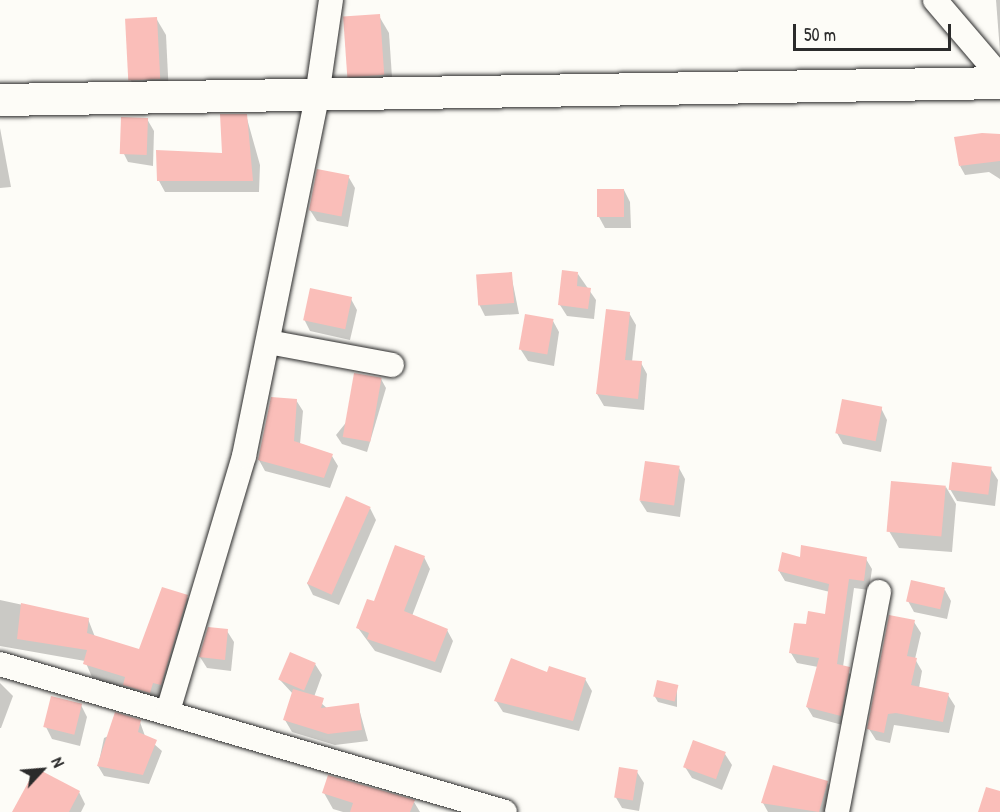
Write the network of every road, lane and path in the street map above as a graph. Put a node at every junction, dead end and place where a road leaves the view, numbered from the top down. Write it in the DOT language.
graph roads {
  1 [pos="332,0"];
  2 [pos="936,0"];
  3 [pos="1000,76"];
  4 [pos="1000,83"];
  5 [pos="317,96"];
  6 [pos="0,100"];
  7 [pos="268,342"];
  8 [pos="392,365"];
  9 [pos="879,592"];
  10 [pos="0,664"];
  11 [pos="168,711"];
  12 [pos="505,812"];
  13 [pos="837,812"];
  1 -- 5 [label="street"];
  2 -- 3 [label="street"];
  4 -- 5 [label="street"];
  5 -- 6 [label="street"];
  5 -- 7 [label="street"];
  7 -- 8 [label="street"];
  7 -- 11 [label="street"];
  9 -- 13 [label="street"];
  10 -- 11 [label="street"];
  11 -- 12 [label="street"];
}
